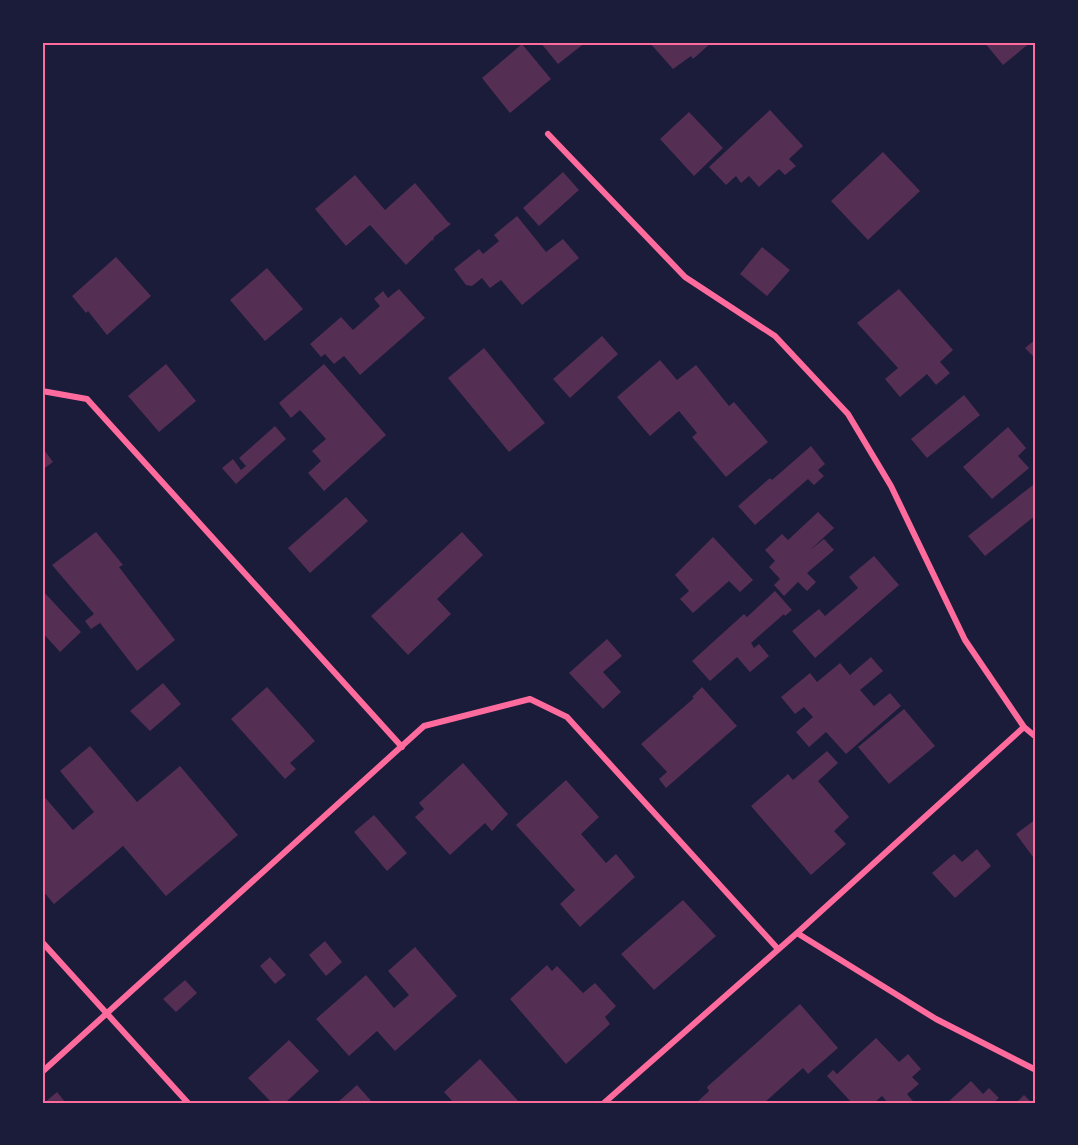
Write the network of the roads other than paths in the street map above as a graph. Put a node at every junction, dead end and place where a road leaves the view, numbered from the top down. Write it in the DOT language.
graph roads {
  1 [pos="548,134"];
  2 [pos="42,391"];
  3 [pos="1024,727"];
  4 [pos="1036,737"];
  5 [pos="402,747"];
  6 [pos="797,933"];
  7 [pos="42,942"];
  8 [pos="778,949"];
  9 [pos="107,1015"];
  10 [pos="1036,1070"];
  11 [pos="42,1072"];
  12 [pos="188,1103"];
  13 [pos="604,1103"];
  1 -- 3 [label="street"];
  2 -- 5 [label="street"];
  3 -- 4 [label="street"];
  3 -- 6 [label="street"];
  5 -- 8 [label="street"];
  5 -- 9 [label="street"];
  6 -- 8 [label="street"];
  6 -- 10 [label="street"];
  7 -- 9 [label="street"];
  8 -- 13 [label="street"];
  9 -- 11 [label="street"];
  9 -- 12 [label="street"];
}
